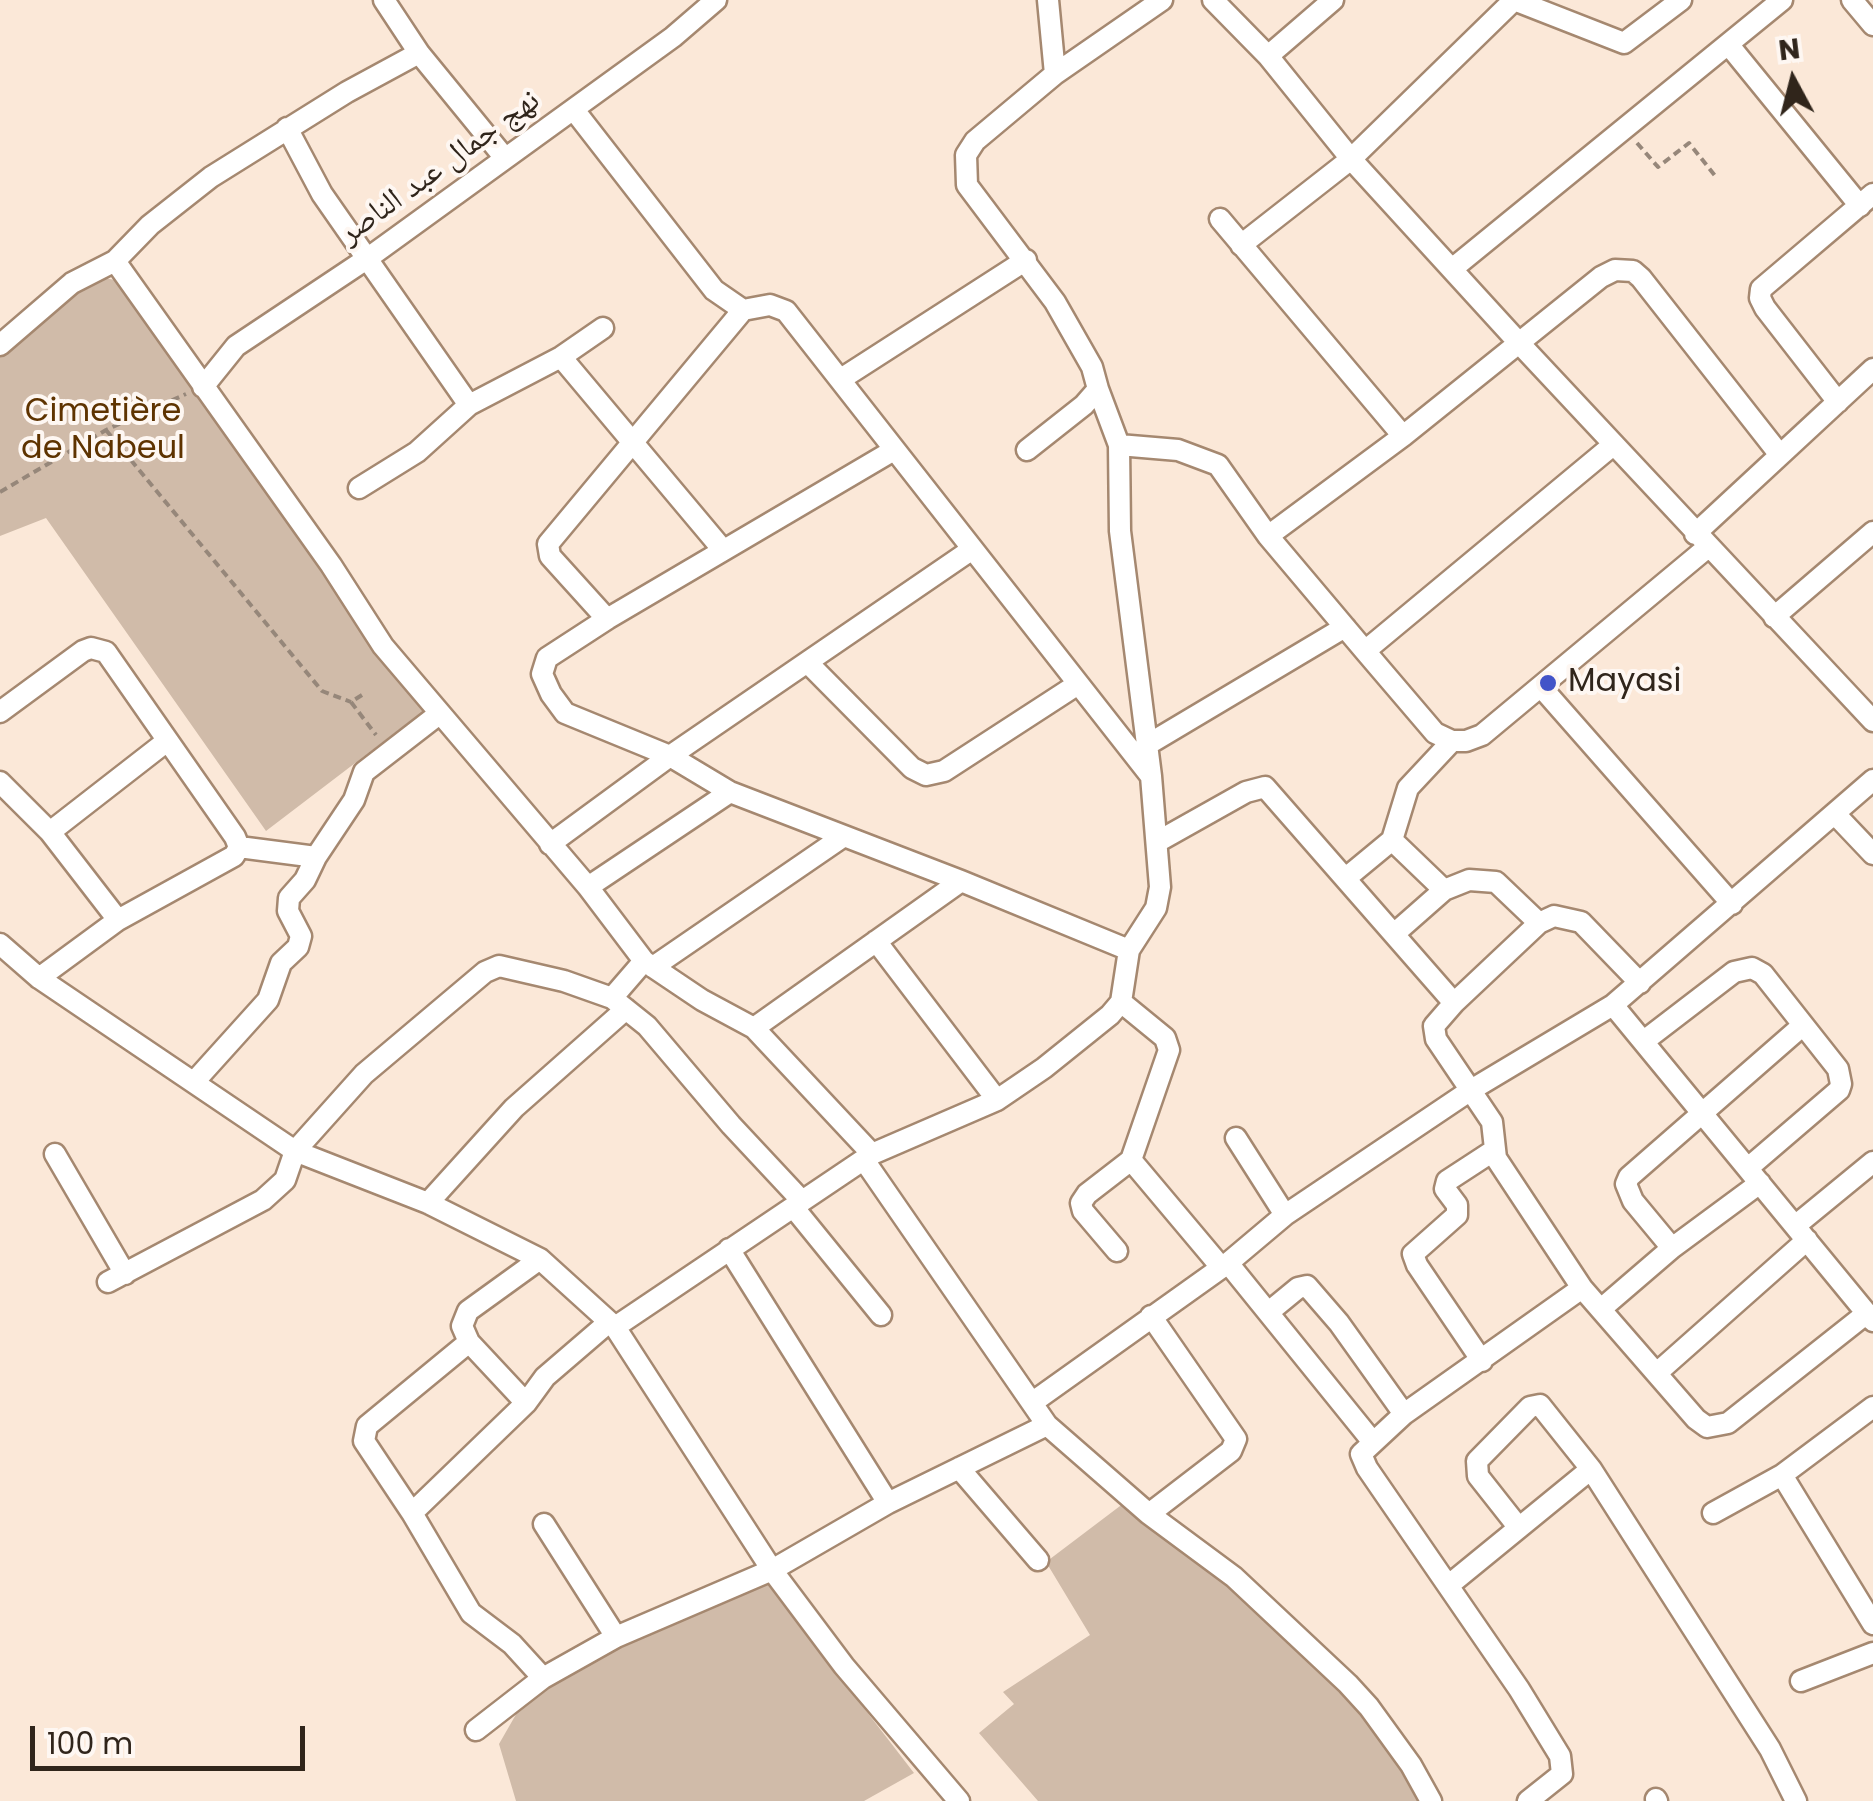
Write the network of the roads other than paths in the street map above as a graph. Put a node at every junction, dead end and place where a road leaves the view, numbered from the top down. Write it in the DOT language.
graph roads {
  1 [pos="384,0"];
  2 [pos="1048,0"];
  3 [pos="1162,0"];
  4 [pos="1213,0"];
  5 [pos="1333,0"];
  6 [pos="1514,0"];
  7 [pos="1681,0"];
  8 [pos="1782,0"];
  9 [pos="1852,0"];
  10 [pos="704,4"];
  11 [pos="1873,26"];
  12 [pos="1728,44"];
  13 [pos="419,53"];
  14 [pos="1268,56"];
  15 [pos="1055,74"];
  16 [pos="574,110"];
  17 [pos="287,128"];
  18 [pos="504,157"];
  19 [pos="1351,160"];
  20 [pos="1867,200"];
  21 [pos="1220,220"];
  22 [pos="1241,245"];
  23 [pos="368,258"];
  24 [pos="1026,260"];
  25 [pos="115,261"];
  26 [pos="1452,269"];
  27 [pos="743,310"];
  28 [pos="603,328"];
  29 [pos="1520,344"];
  30 [pos="0,346"];
  31 [pos="561,358"];
  32 [pos="1873,369"];
  33 [pos="841,379"];
  34 [pos="203,387"];
  35 [pos="1098,389"];
  36 [pos="1838,402"];
  37 [pos="470,406"];
  38 [pos="1403,436"];
  39 [pos="635,442"];
  40 [pos="1119,444"];
  41 [pos="1613,445"];
  42 [pos="894,450"];
  43 [pos="1027,450"];
  44 [pos="1780,455"];
  45 [pos="358,488"];
  46 [pos="1873,532"];
  47 [pos="1268,536"];
  48 [pos="1702,541"];
  49 [pos="722,550"];
  50 [pos="971,550"];
  51 [pos="1774,616"];
  52 [pos="607,619"];
  53 [pos="1344,627"];
  54 [pos="1364,650"];
  55 [pos="808,664"];
  56 [pos="1078,684"];
  57 [pos="1542,688"];
  58 [pos="0,712"];
  59 [pos="1870,712"];
  60 [pos="439,714"];
  61 [pos="168,740"];
  62 [pos="1452,741"];
  63 [pos="1147,746"];
  64 [pos="670,756"];
  65 [pos="1151,776"];
  66 [pos="1873,780"];
  67 [pos="0,782"];
  68 [pos="730,792"];
  69 [pos="1835,814"];
  70 [pos="50,832"];
  71 [pos="844,836"];
  72 [pos="1392,840"];
  73 [pos="1157,842"];
  74 [pos="550,844"];
  75 [pos="238,847"];
  76 [pos="1873,854"];
  77 [pos="316,857"];
  78 [pos="1346,878"];
  79 [pos="961,880"];
  80 [pos="588,888"];
  81 [pos="1444,890"];
  82 [pos="1732,904"];
  83 [pos="118,920"];
  84 [pos="1539,923"];
  85 [pos="1394,934"];
  86 [pos="876,941"];
  87 [pos="0,944"];
  88 [pos="1130,950"];
  89 [pos="648,964"];
  90 [pos="40,978"];
  91 [pos="1640,983"];
  92 [pos="1121,1002"];
  93 [pos="1454,1003"];
  94 [pos="618,1004"];
  95 [pos="1613,1004"];
  96 [pos="1802,1026"];
  97 [pos="754,1028"];
  98 [pos="1644,1041"];
  99 [pos="194,1082"];
  100 [pos="1471,1090"];
  101 [pos="997,1100"];
  102 [pos="1703,1110"];
  103 [pos="1236,1138"];
  104 [pos="295,1150"];
  105 [pos="1493,1151"];
  106 [pos="55,1154"];
  107 [pos="868,1157"];
  108 [pos="1131,1160"];
  109 [pos="1873,1162"];
  110 [pos="1754,1175"];
  111 [pos="428,1202"];
  112 [pos="798,1204"];
  113 [pos="1285,1215"];
  114 [pos="1801,1233"];
  115 [pos="1672,1248"];
  116 [pos="729,1250"];
  117 [pos="1117,1252"];
  118 [pos="540,1259"];
  119 [pos="1224,1265"];
  120 [pos="1582,1288"];
  121 [pos="1601,1309"];
  122 [pos="1270,1311"];
  123 [pos="882,1315"];
  124 [pos="1151,1316"];
  125 [pos="1870,1317"];
  126 [pos="612,1324"];
  127 [pos="469,1342"];
  128 [pos="1482,1361"];
  129 [pos="1658,1372"];
  130 [pos="1033,1402"];
  131 [pos="526,1403"];
  132 [pos="1873,1407"];
  133 [pos="1404,1414"];
  134 [pos="1048,1425"];
  135 [pos="1372,1441"];
  136 [pos="959,1468"];
  137 [pos="1591,1470"];
  138 [pos="1782,1474"];
  139 [pos="888,1503"];
  140 [pos="412,1513"];
  141 [pos="1713,1513"];
  142 [pos="1149,1514"];
  143 [pos="544,1524"];
  144 [pos="1519,1528"];
  145 [pos="1038,1560"];
  146 [pos="772,1570"];
  147 [pos="1448,1585"];
  148 [pos="1873,1624"];
  149 [pos="616,1637"];
  150 [pos="1873,1652"];
  151 [pos="543,1678"];
  152 [pos="1801,1681"];
  153 [pos="476,1730"];
  154 [pos="959,1801"];
  155 [pos="1431,1801"];
  156 [pos="1528,1801"];
  157 [pos="1796,1801"];
  1 -- 13 [label="street"];
  2 -- 15 [label="street"];
  3 -- 15 [label="street"];
  4 -- 14 [label="street"];
  5 -- 14 [label="street"];
  6 -- 7 [label="street"];
  6 -- 19 [label="street"];
  8 -- 12 [label="street"];
  9 -- 11 [label="street"];
  10 -- 16 [label="street, نهج جمال عبد الناصر"];
  12 -- 20 [label="street"];
  12 -- 26 [label="street"];
  13 -- 17 [label="street"];
  13 -- 18 [label="street"];
  14 -- 19 [label="street"];
  15 -- 24 [label="street"];
  16 -- 18 [label="street, نهج جمال عبد الناصر"];
  16 -- 27 [label="street"];
  17 -- 23 [label="street"];
  17 -- 25 [label="street"];
  18 -- 23 [label="street, نهج جمال عبد الناصر"];
  19 -- 22 [label="street"];
  19 -- 26 [label="street"];
  20 -- 36 [label="street"];
  21 -- 22 [label="street"];
  22 -- 38 [label="street"];
  23 -- 34 [label="street, نهج جمال عبد الناصر"];
  23 -- 37 [label="street"];
  24 -- 33 [label="street"];
  24 -- 35 [label="street"];
  25 -- 30 [label="street"];
  25 -- 34 [label="street"];
  26 -- 29 [label="street"];
  27 -- 33 [label="street"];
  27 -- 39 [label="street"];
  28 -- 31 [label="street"];
  29 -- 38 [label="street"];
  29 -- 41 [label="street"];
  29 -- 44 [label="street"];
  31 -- 37 [label="street"];
  31 -- 39 [label="street"];
  32 -- 36 [label="street"];
  33 -- 42 [label="street"];
  34 -- 60 [label="street"];
  35 -- 40 [label="street"];
  35 -- 43 [label="street"];
  36 -- 44 [label="street"];
  37 -- 45 [label="street"];
  38 -- 47 [label="street"];
  39 -- 49 [label="street"];
  39 -- 52 [label="street"];
  40 -- 47 [label="street"];
  40 -- 63 [label="street"];
  41 -- 48 [label="street"];
  41 -- 54 [label="street"];
  42 -- 49 [label="street"];
  42 -- 50 [label="street"];
  44 -- 48 [label="street"];
  46 -- 51 [label="street"];
  47 -- 53 [label="street"];
  48 -- 51 [label="street"];
  48 -- 57 [label="street"];
  49 -- 52 [label="street"];
  50 -- 55 [label="street"];
  50 -- 56 [label="street"];
  51 -- 59 [label="street"];
  52 -- 64 [label="street"];
  53 -- 54 [label="street"];
  53 -- 63 [label="street"];
  54 -- 62 [label="street"];
  55 -- 56 [label="street"];
  55 -- 64 [label="street"];
  56 -- 65 [label="street"];
  57 -- 62 [label="street"];
  57 -- 82 [label="street"];
  58 -- 61 [label="street"];
  60 -- 74 [label="street"];
  60 -- 77 [label="street"];
  61 -- 70 [label="street"];
  61 -- 75 [label="street"];
  62 -- 72 [label="street"];
  63 -- 65 [label="street"];
  64 -- 68 [label="street"];
  64 -- 74 [label="street"];
  65 -- 73 [label="street"];
  66 -- 69 [label="street"];
  67 -- 70 [label="street"];
  68 -- 71 [label="street"];
  68 -- 80 [label="street"];
  69 -- 76 [label="street"];
  69 -- 82 [label="street"];
  70 -- 83 [label="street"];
  71 -- 79 [label="street"];
  71 -- 89 [label="street"];
  72 -- 78 [label="street"];
  72 -- 81 [label="street"];
  73 -- 78 [label="street"];
  73 -- 88 [label="street"];
  74 -- 80 [label="street"];
  75 -- 77 [label="street"];
  75 -- 83 [label="street"];
  77 -- 99 [label="street"];
  78 -- 85 [label="street"];
  79 -- 86 [label="street"];
  79 -- 88 [label="street"];
  80 -- 89 [label="street"];
  81 -- 84 [label="street"];
  81 -- 85 [label="street"];
  82 -- 91 [label="street"];
  83 -- 90 [label="street"];
  84 -- 91 [label="street"];
  84 -- 93 [label="street"];
  85 -- 93 [label="street"];
  86 -- 97 [label="street"];
  86 -- 101 [label="street"];
  87 -- 90 [label="street"];
  88 -- 92 [label="street"];
  89 -- 94 [label="street"];
  89 -- 97 [label="street"];
  90 -- 99 [label="street"];
  91 -- 95 [label="street"];
  92 -- 101 [label="street"];
  92 -- 108 [label="street"];
  93 -- 100 [label="street"];
  94 -- 104 [label="street"];
  94 -- 111 [label="street"];
  94 -- 112 [label="street"];
  95 -- 98 [label="street"];
  95 -- 100 [label="street"];
  96 -- 98 [label="street"];
  96 -- 102 [label="street"];
  96 -- 110 [label="street"];
  97 -- 107 [label="street"];
  98 -- 102 [label="street"];
  99 -- 104 [label="street"];
  100 -- 105 [label="street"];
  100 -- 113 [label="street"];
  101 -- 107 [label="street"];
  102 -- 110 [label="street"];
  102 -- 115 [label="street"];
  103 -- 113 [label="street"];
  104 -- 106 [label="street"];
  104 -- 111 [label="street"];
  105 -- 120 [label="street"];
  105 -- 128 [label="street"];
  107 -- 112 [label="street"];
  107 -- 130 [label="street"];
  108 -- 117 [label="street"];
  108 -- 119 [label="street"];
  109 -- 114 [label="street"];
  110 -- 114 [label="street"];
  110 -- 115 [label="street"];
  111 -- 118 [label="street"];
  112 -- 116 [label="street"];
  112 -- 123 [label="street"];
  113 -- 119 [label="street"];
  114 -- 125 [label="street"];
  114 -- 129 [label="street"];
  115 -- 121 [label="street"];
  116 -- 126 [label="street"];
  116 -- 139 [label="street"];
  118 -- 126 [label="street"];
  118 -- 127 [label="street"];
  119 -- 122 [label="street"];
  119 -- 124 [label="street"];
  120 -- 121 [label="street"];
  120 -- 128 [label="street"];
  121 -- 129 [label="street"];
  122 -- 133 [label="street"];
  122 -- 135 [label="street"];
  124 -- 130 [label="street"];
  124 -- 142 [label="street"];
  125 -- 129 [label="street"];
  126 -- 131 [label="street"];
  126 -- 146 [label="street"];
  127 -- 131 [label="street"];
  127 -- 140 [label="street"];
  128 -- 133 [label="street"];
  130 -- 134 [label="street"];
  131 -- 140 [label="street"];
  132 -- 138 [label="street"];
  133 -- 135 [label="street"];
  134 -- 136 [label="street"];
  134 -- 142 [label="street"];
  135 -- 147 [label="street"];
  136 -- 139 [label="street"];
  136 -- 145 [label="street"];
  137 -- 144 [label="street"];
  137 -- 144 [label="street"];
  137 -- 157 [label="street"];
  138 -- 141 [label="street"];
  138 -- 148 [label="street"];
  139 -- 146 [label="street"];
  140 -- 151 [label="street"];
  142 -- 155 [label="street"];
  143 -- 149 [label="street"];
  144 -- 147 [label="street"];
  146 -- 149 [label="street"];
  146 -- 154 [label="street"];
  147 -- 156 [label="street"];
  149 -- 151 [label="street"];
  150 -- 152 [label="street"];
  151 -- 153 [label="street"];
}
